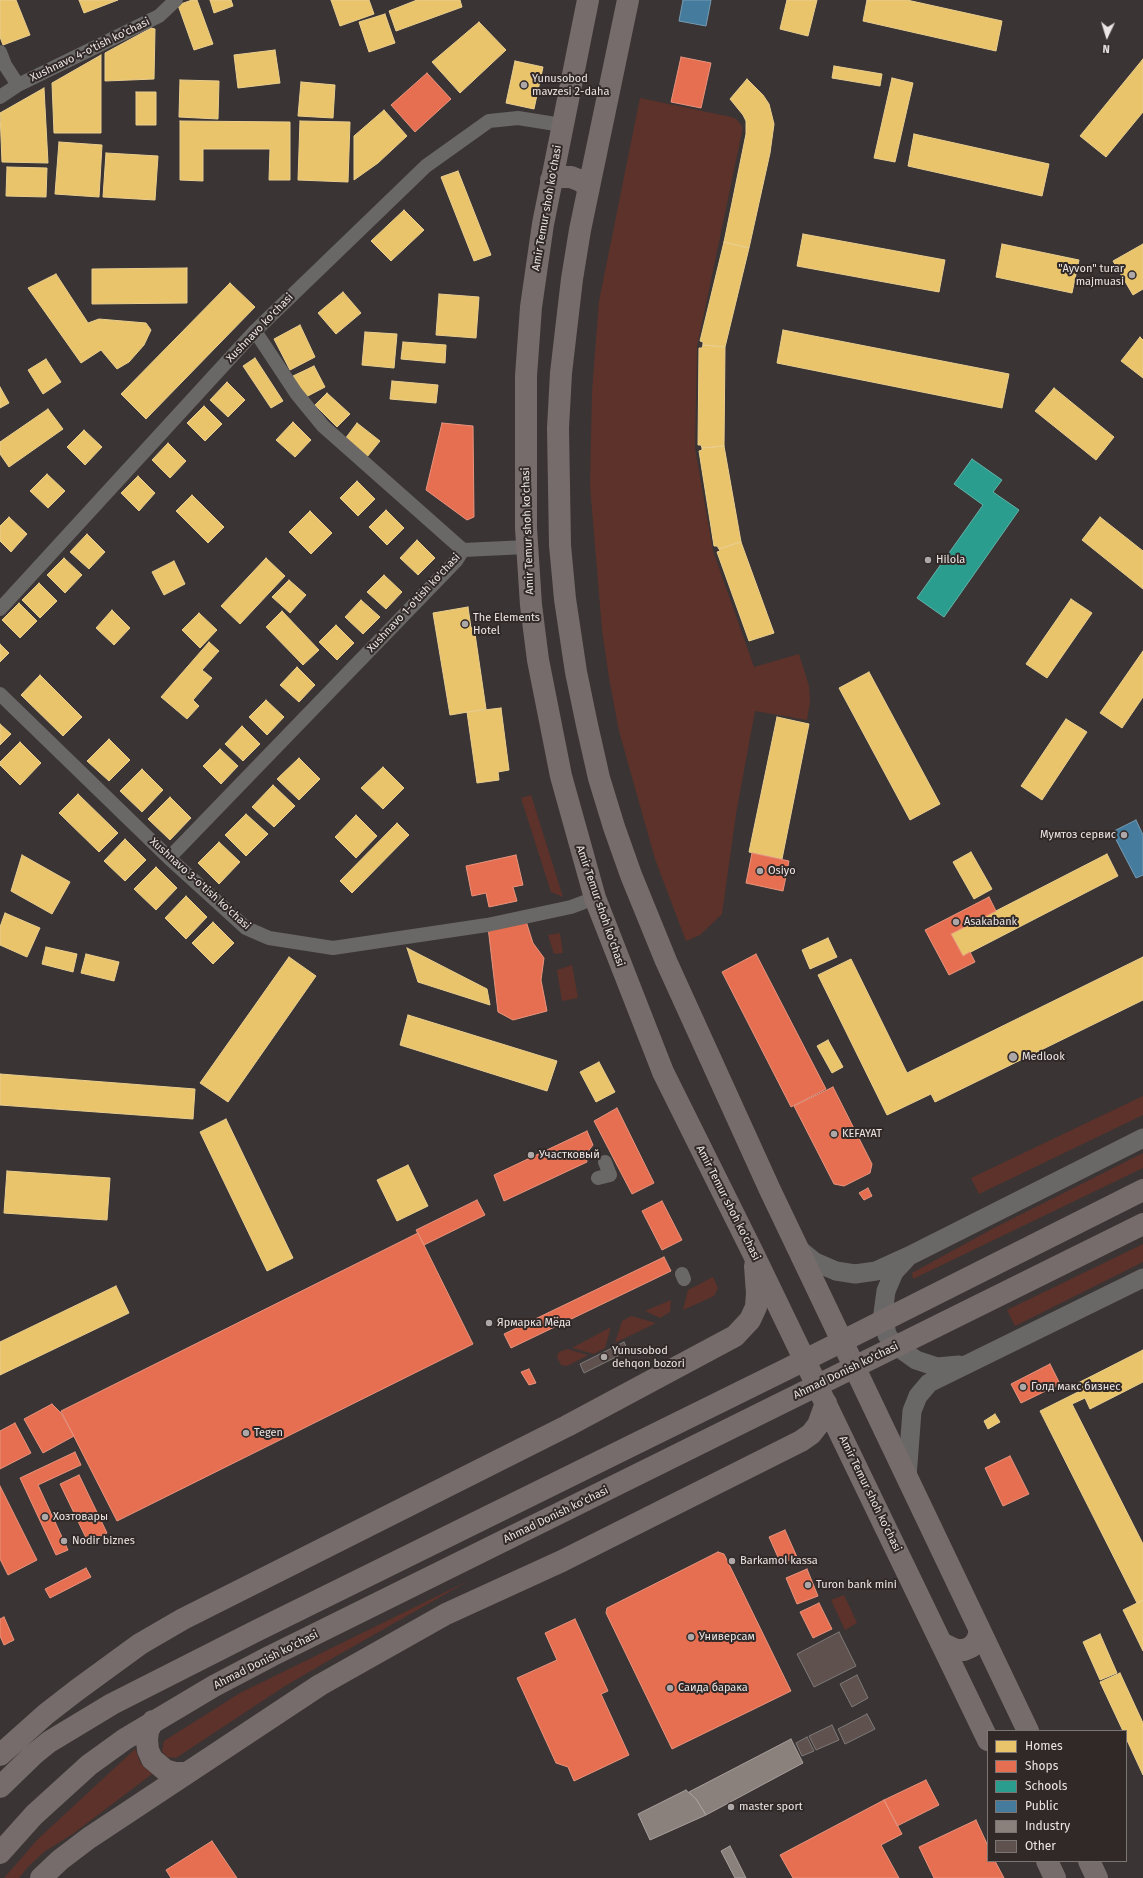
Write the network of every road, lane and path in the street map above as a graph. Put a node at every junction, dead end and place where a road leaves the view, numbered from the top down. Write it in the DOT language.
graph roads {
  1 [pos="176,0"];
  2 [pos="588,0"];
  3 [pos="628,0"];
  4 [pos="0,52"];
  5 [pos="18,85"];
  6 [pos="0,97"];
  7 [pos="562,125"];
  8 [pos="551,180"];
  9 [pos="589,188"];
  10 [pos="255,331"];
  11 [pos="527,547"];
  12 [pos="464,550"];
  13 [pos="0,609"];
  14 [pos="0,694"];
  15 [pos="170,858"];
  16 [pos="595,898"];
  17 [pos="1143,1138"];
  18 [pos="604,1162"];
  19 [pos="598,1178"];
  20 [pos="1143,1190"];
  21 [pos="1143,1224"];
  22 [pos="799,1249"];
  23 [pos="752,1251"];
  24 [pos="909,1256"];
  25 [pos="1143,1278"];
  26 [pos="970,1362"];
  27 [pos="826,1403"];
  28 [pos="906,1477"];
  29 [pos="979,1628"];
  30 [pos="941,1643"];
  31 [pos="140,1644"];
  32 [pos="153,1721"];
  33 [pos="1028,1730"];
  34 [pos="987,1738"];
  35 [pos="0,1755"];
  36 [pos="33,1755"];
  37 [pos="188,1773"];
  38 [pos="0,1777"];
  39 [pos="0,1786"];
  40 [pos="0,1853"];
  41 [pos="1047,1862"];
  42 [pos="1089,1862"];
  43 [pos="41,1878"];
  44 [pos="1055,1878"];
  45 [pos="1097,1878"];
  1 -- 5 [label="street, Xushnavo 4-o'tish ko'chasi"];
  2 -- 7 [label="main road, Amir Temur shoh ko'chasi"];
  3 -- 9 [label="main road"];
  4 -- 5 [label="street"];
  5 -- 6 [label="street, Xushnavo 4-o'tish ko'chasi"];
  7 -- 8 [label="main road, Amir Temur shoh ko'chasi"];
  7 -- 10 [label="street, Xushnavo ko'chasi"];
  8 -- 9 [label="main road"];
  8 -- 11 [label="main road, Amir Temur shoh ko'chasi"];
  9 -- 22 [label="main road"];
  10 -- 12 [label="street, Xushnavo 1-o'tish ko'chasi"];
  10 -- 13 [label="street, Xushnavo ko'chasi"];
  11 -- 12 [label="street"];
  11 -- 16 [label="main road, Amir Temur shoh ko'chasi"];
  12 -- 15 [label="street, Xushnavo 1-o'tish ko'chasi"];
  14 -- 15 [label="street, Xushnavo 3-o'tish ko'chasi"];
  15 -- 16 [label="street, Xushnavo 3-o'tish ko'chasi"];
  16 -- 23 [label="main road, Amir Temur shoh ko'chasi"];
  17 -- 24 [label="street"];
  18 -- 19 [label="street"];
  20 -- 36 [label="main road"];
  21 -- 32 [label="main road, Ahmad Donish ko'chasi"];
  22 -- 24 [label="street"];
  22 -- 28 [label="main road"];
  23 -- 27 [label="main road, Amir Temur shoh ko'chasi"];
  23 -- 31 [label="main road"];
  24 -- 26 [label="street"];
  25 -- 26 [label="street"];
  26 -- 28 [label="street"];
  27 -- 30 [label="main road, Amir Temur shoh ko'chasi"];
  27 -- 37 [label="main road"];
  28 -- 29 [label="main road"];
  29 -- 30 [label="main road"];
  29 -- 33 [label="main road"];
  30 -- 34 [label="main road, Amir Temur shoh ko'chasi"];
  31 -- 35 [label="main road"];
  31 -- 36 [label="main road"];
  32 -- 37 [label="main road"];
  32 -- 40 [label="main road, Ahmad Donish ko'chasi"];
  36 -- 38 [label="main road"];
  36 -- 39 [label="main road"];
  37 -- 43 [label="main road"];
  41 -- 44 [label="main road"];
  42 -- 45 [label="main road"];
}
